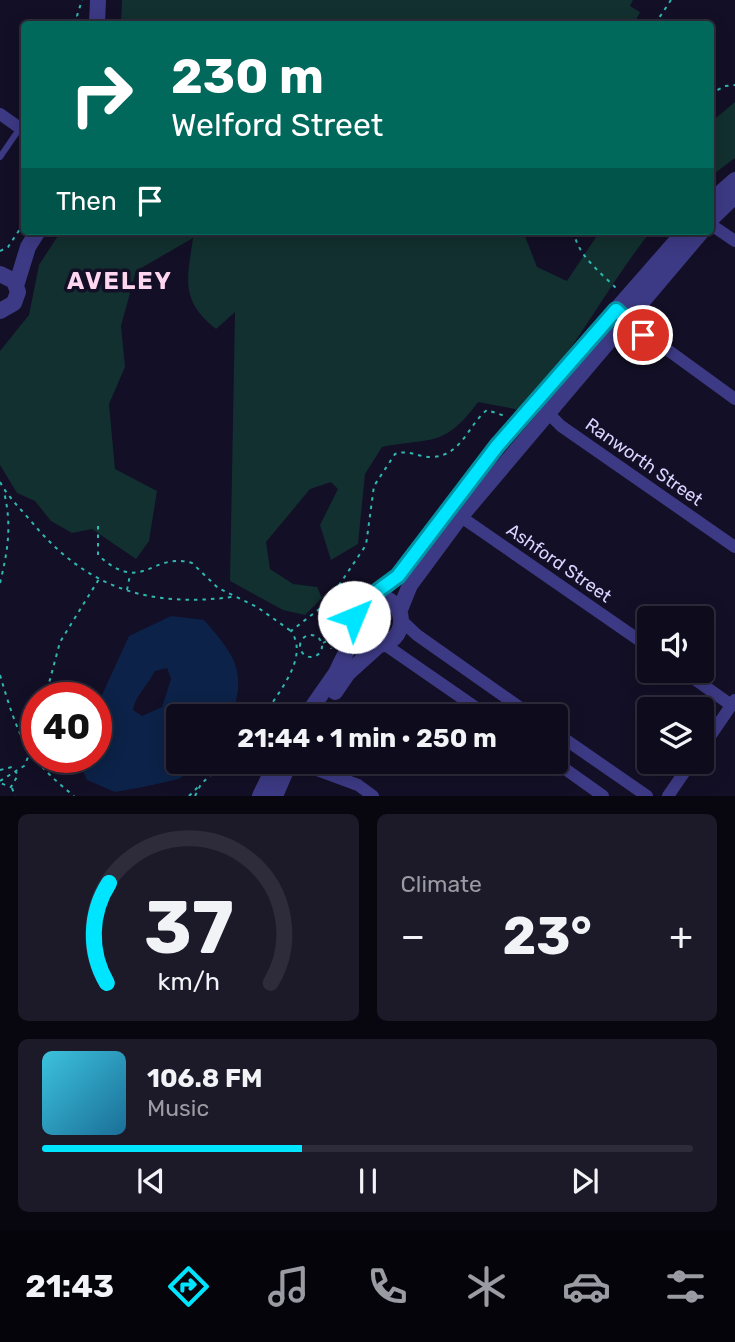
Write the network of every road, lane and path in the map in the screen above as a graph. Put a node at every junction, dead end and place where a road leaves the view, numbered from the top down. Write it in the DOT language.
graph roads {
  1 [pos="82,0"];
  2 [pos="98,0"];
  3 [pos="671,0"];
  4 [pos="80,21"];
  5 [pos="97,21"];
  6 [pos="657,21"];
  7 [pos="735,85"];
  8 [pos="714,92"];
  9 [pos="0,114"];
  10 [pos="21,128"];
  11 [pos="21,130"];
  12 [pos="0,157"];
  13 [pos="735,180"];
  14 [pos="735,196"];
  15 [pos="714,198"];
  16 [pos="714,218"];
  17 [pos="714,225"];
  18 [pos="21,228"];
  19 [pos="36,235"];
  20 [pos="574,235"];
  21 [pos="681,235"];
  22 [pos="698,235"];
  23 [pos="735,241"];
  24 [pos="29,247"];
  25 [pos="0,251"];
  26 [pos="1,274"];
  27 [pos="16,286"];
  28 [pos="627,297"];
  29 [pos="0,311"];
  30 [pos="621,316"];
  31 [pos="735,399"];
  32 [pos="536,401"];
  33 [pos="548,413"];
  34 [pos="0,482"];
  35 [pos="3,488"];
  36 [pos="454,512"];
  37 [pos="98,526"];
  38 [pos="735,547"];
  39 [pos="130,574"];
  40 [pos="99,579"];
  41 [pos="0,583"];
  42 [pos="126,591"];
  43 [pos="334,593"];
  44 [pos="232,597"];
  45 [pos="373,598"];
  46 [pos="351,607"];
  47 [pos="400,616"];
  48 [pos="291,631"];
  49 [pos="350,633"];
  50 [pos="637,639"];
  51 [pos="322,643"];
  52 [pos="381,645"];
  53 [pos="0,675"];
  54 [pos="49,682"];
  55 [pos="703,683"];
  56 [pos="733,702"];
  57 [pos="314,704"];
  58 [pos="326,704"];
  59 [pos="470,704"];
  60 [pos="515,704"];
  61 [pos="714,730"];
  62 [pos="21,735"];
  63 [pos="568,741"];
  64 [pos="21,767"];
  65 [pos="0,771"];
  66 [pos="568,771"];
  67 [pos="17,772"];
  68 [pos="47,773"];
  69 [pos="212,774"];
  70 [pos="271,774"];
  71 [pos="286,774"];
  72 [pos="320,774"];
  73 [pos="683,774"];
  74 [pos="0,782"];
  75 [pos="201,784"];
  76 [pos="11,787"];
  77 [pos="356,791"];
  78 [pos="15,796"];
  79 [pos="74,796"];
  80 [pos="189,796"];
  81 [pos="195,796"];
  82 [pos="260,796"];
  83 [pos="275,796"];
  84 [pos="373,796"];
  85 [pos="603,796"];
  86 [pos="647,796"];
  87 [pos="668,796"];
  1 -- 4 [label="path"];
  2 -- 5 [label="street"];
  3 -- 6 [label="path"];
  7 -- 8 [label="path"];
  9 -- 10 [label="street"];
  11 -- 12 [label="lane"];
  13 -- 15 [label="street"];
  14 -- 16 [label="street"];
  17 -- 23 [label="street"];
  18 -- 25 [label="path"];
  19 -- 24 [label="street"];
  20 -- 28 [label="path"];
  21 -- 28 [label="street"];
  22 -- 30 [label="street"];
  24 -- 26 [label="street"];
  24 -- 27 [label="street"];
  26 -- 27 [label="street"];
  27 -- 29 [label="street"];
  28 -- 30 [label="street"];
  30 -- 31 [label="street"];
  30 -- 32 [label="street"];
  30 -- 33 [label="street"];
  32 -- 33 [label="street, Ranworth Street"];
  32 -- 36 [label="street"];
  33 -- 36 [label="street"];
  33 -- 38 [label="street, Ranworth Street"];
  34 -- 35 [label="path"];
  35 -- 40 [label="path"];
  35 -- 41 [label="path"];
  36 -- 45 [label="street"];
  36 -- 47 [label="street"];
  36 -- 50 [label="street, Ashford Street"];
  37 -- 39 [label="path"];
  39 -- 42 [label="path"];
  39 -- 44 [label="path"];
  40 -- 42 [label="path"];
  40 -- 54 [label="path"];
  42 -- 44 [label="path"];
  43 -- 46 [label="path"];
  44 -- 48 [label="path"];
  45 -- 47 [label="street"];
  45 -- 49 [label="street"];
  47 -- 52 [label="street"];
  47 -- 60 [label="street"];
  49 -- 51 [label="path"];
  49 -- 52 [label="street"];
  49 -- 57 [label="street"];
  51 -- 51 [label="path"];
  52 -- 58 [label="street"];
  52 -- 59 [label="street"];
  53 -- 62 [label="path"];
  55 -- 56 [label="street"];
  56 -- 61 [label="street"];
  63 -- 86 [label="street"];
  64 -- 67 [label="path"];
  65 -- 67 [label="path"];
  66 -- 85 [label="street"];
  67 -- 74 [label="path"];
  67 -- 76 [label="path"];
  68 -- 79 [label="path"];
  69 -- 75 [label="path"];
  70 -- 82 [label="street"];
  71 -- 83 [label="street"];
  72 -- 77 [label="street"];
  73 -- 87 [label="street"];
  74 -- 76 [label="path"];
  75 -- 80 [label="path"];
  75 -- 81 [label="path"];
  76 -- 78 [label="path"];
  77 -- 84 [label="street"];
}
